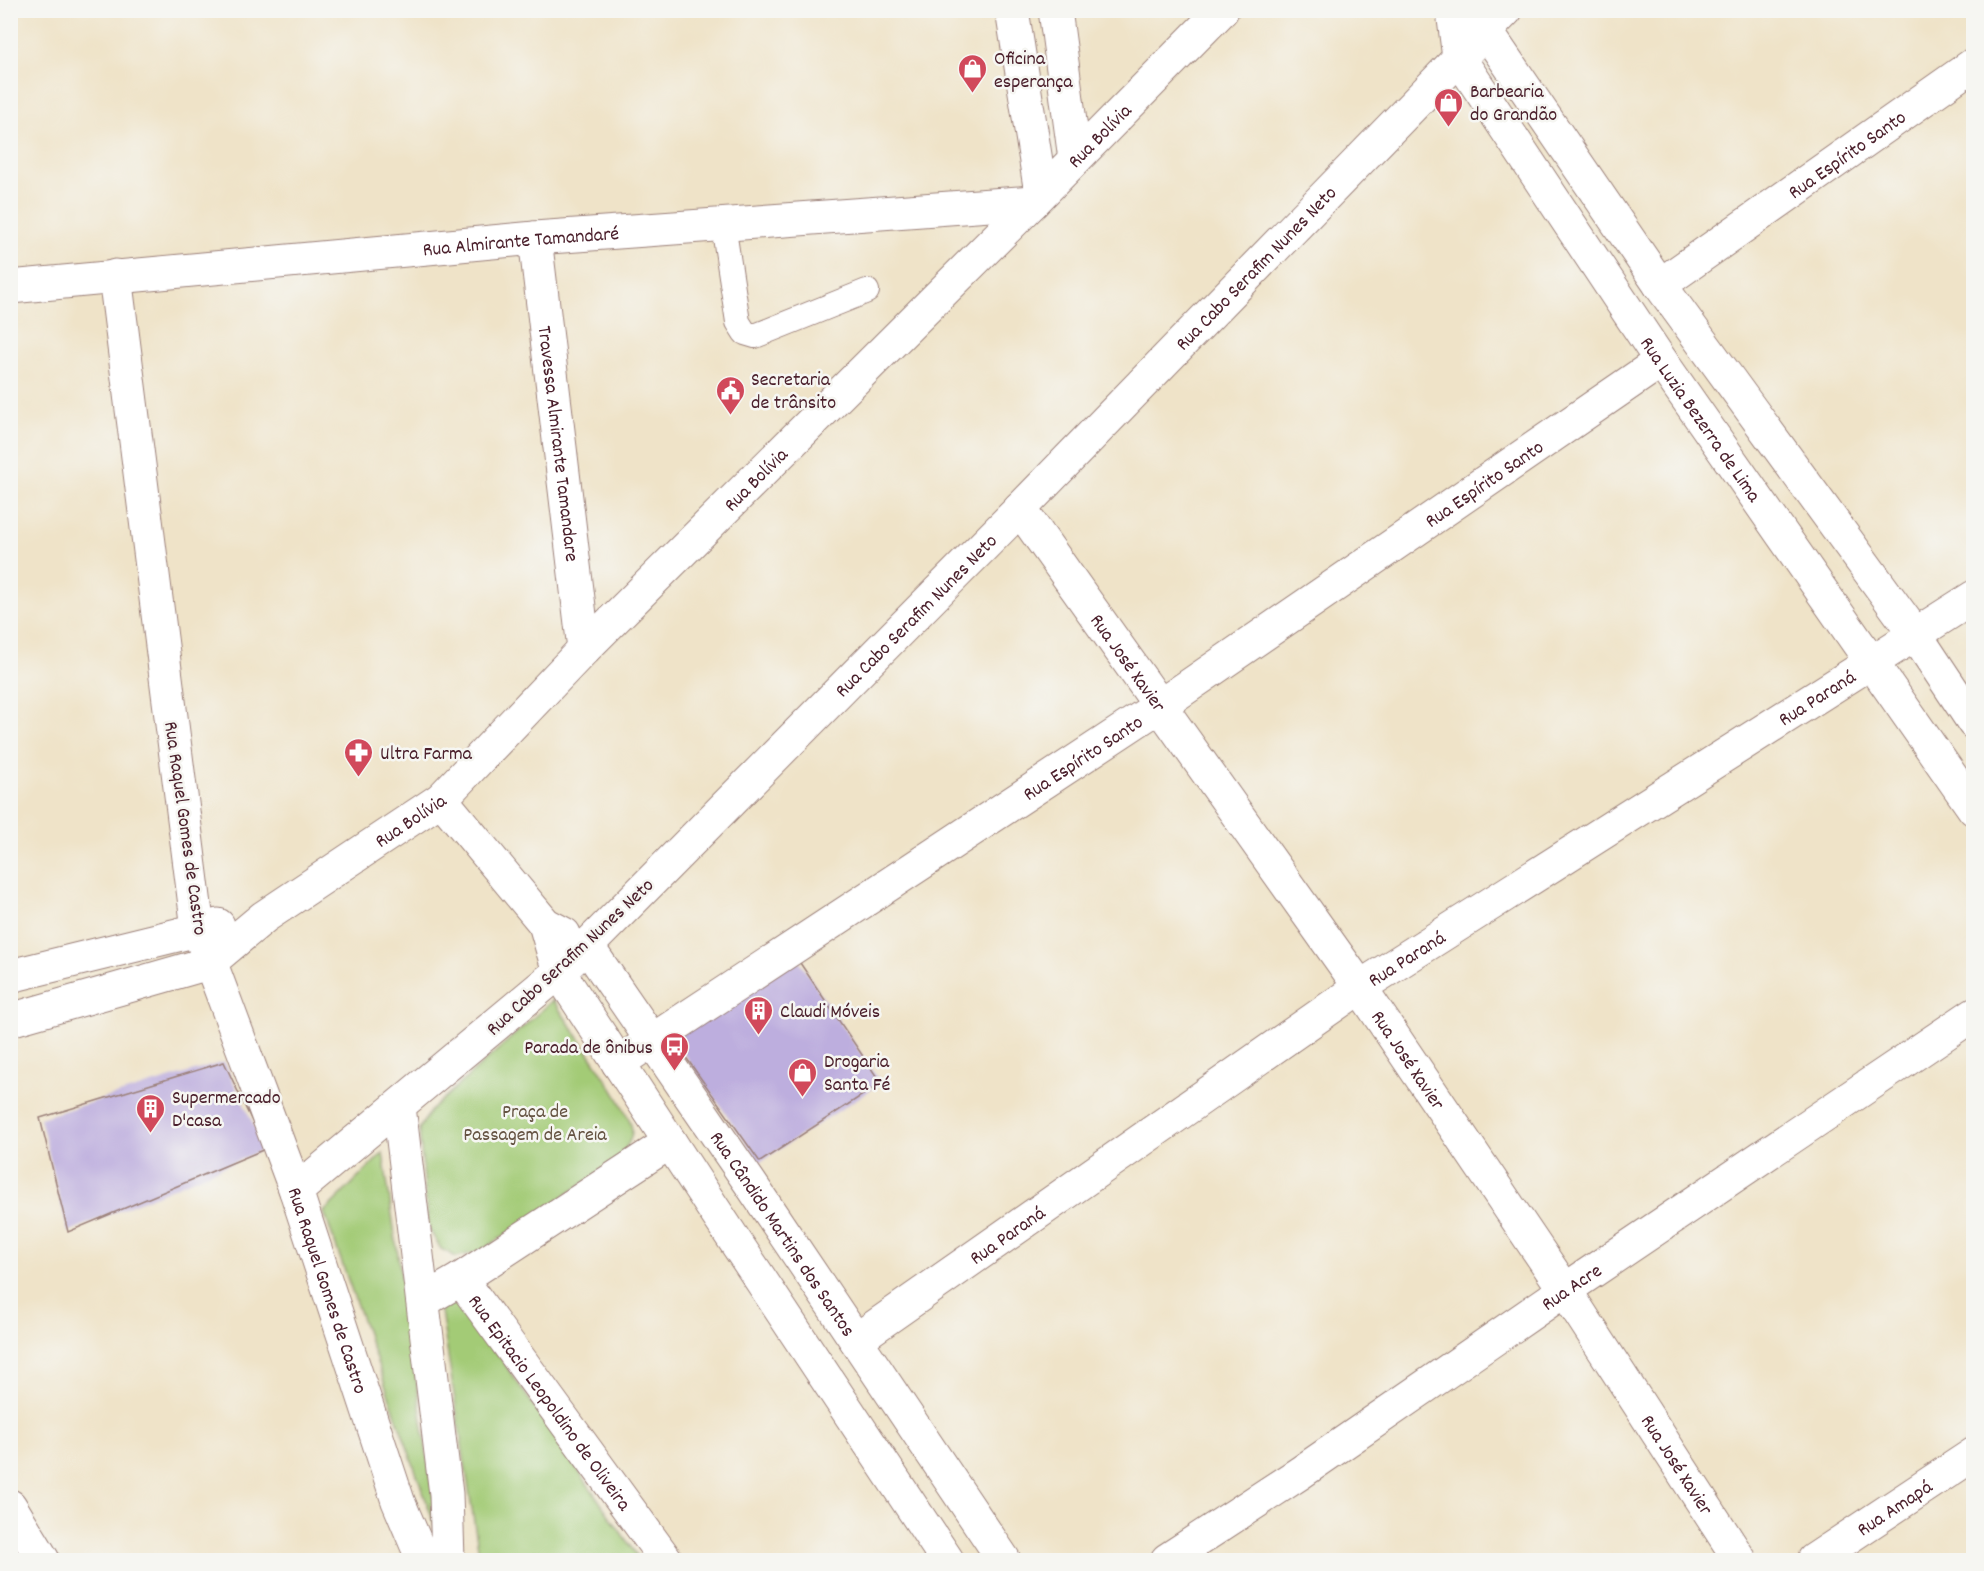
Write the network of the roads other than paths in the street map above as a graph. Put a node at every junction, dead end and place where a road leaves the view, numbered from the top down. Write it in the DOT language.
graph roads {
  1 [pos="1053,10"];
  2 [pos="1222,10"];
  3 [pos="1012,14"];
  4 [pos="1450,15"];
  5 [pos="1496,21"];
  6 [pos="1459,58"];
  7 [pos="1974,64"];
  8 [pos="1075,159"];
  9 [pos="1037,198"];
  10 [pos="723,224"];
  11 [pos="535,238"];
  12 [pos="116,276"];
  13 [pos="1660,285"];
  14 [pos="10,287"];
  15 [pos="867,291"];
  16 [pos="1661,361"];
  17 [pos="1020,509"];
  18 [pos="1974,597"];
  19 [pos="1915,634"];
  20 [pos="584,649"];
  21 [pos="1870,662"];
  22 [pos="1161,705"];
  23 [pos="1974,723"];
  24 [pos="441,799"];
  25 [pos="1974,809"];
  26 [pos="264,917"];
  27 [pos="545,924"];
  28 [pos="198,929"];
  29 [pos="587,946"];
  30 [pos="209,963"];
  31 [pos="559,972"];
  32 [pos="10,976"];
  33 [pos="1360,987"];
  34 [pos="1974,1014"];
  35 [pos="10,1020"];
  36 [pos="653,1041"];
  37 [pos="618,1064"];
  38 [pos="399,1107"];
  39 [pos="670,1143"];
  40 [pos="296,1191"];
  41 [pos="461,1279"];
  42 [pos="1565,1290"];
  43 [pos="423,1301"];
  44 [pos="856,1340"];
  45 [pos="1974,1454"];
  46 [pos="10,1506"];
  47 [pos="43,1560"];
  48 [pos="423,1560"];
  49 [pos="448,1560"];
  50 [pos="666,1560"];
  51 [pos="947,1560"];
  52 [pos="1004,1560"];
  53 [pos="1167,1560"];
  54 [pos="1740,1560"];
  55 [pos="1814,1560"];
  1 -- 3 [label="street"];
  1 -- 8 [label="street"];
  2 -- 8 [label="street, Rua Bolívia"];
  3 -- 9 [label="street"];
  4 -- 5 [label="street, Rua Luzia Bezerra de Lima"];
  4 -- 6 [label="street, Rua Luzia Bezerra de Lima"];
  5 -- 6 [label="street, Rua Cabo Serafim Nunes Neto"];
  5 -- 13 [label="street"];
  6 -- 16 [label="street, Rua Luzia Bezerra de Lima"];
  6 -- 17 [label="street, Rua Cabo Serafim Nunes Neto"];
  7 -- 13 [label="street, Rua Espírito Santo"];
  8 -- 9 [label="street, Rua Bolívia"];
  9 -- 10 [label="street, Rua Almirante Tamandaré"];
  9 -- 20 [label="street, Rua Bolívia"];
  10 -- 11 [label="street, Rua Almirante Tamandaré"];
  10 -- 15 [label="lane"];
  11 -- 12 [label="street, Rua Almirante Tamandaré"];
  11 -- 20 [label="street, Travessa Almirante Tamandare"];
  12 -- 14 [label="street, Rua Almirante Tamandaré"];
  12 -- 28 [label="street, Rua Raquel Gomes de Castro"];
  13 -- 19 [label="street"];
  16 -- 21 [label="street, Rua Luzia Bezerra de Lima"];
  16 -- 22 [label="street, Rua Espírito Santo"];
  17 -- 22 [label="street, Rua José Xavier"];
  17 -- 29 [label="street, Rua Cabo Serafim Nunes Neto"];
  18 -- 19 [label="street, Rua Paraná"];
  19 -- 21 [label="street, Rua Paraná"];
  19 -- 23 [label="street"];
  20 -- 24 [label="street, Rua Bolívia"];
  21 -- 25 [label="street, Rua Luzia Bezerra de Lima"];
  21 -- 33 [label="street, Rua Paraná"];
  22 -- 33 [label="street, Rua José Xavier"];
  22 -- 36 [label="street, Rua Espírito Santo"];
  24 -- 26 [label="street, Rua Bolívia"];
  24 -- 27 [label="street, Rua Cândido Martins dos Santos"];
  26 -- 28 [label="street, Rua Bolívia"];
  26 -- 30 [label="street, Rua Bolívia"];
  27 -- 29 [label="street, Rua Cândido Martins dos Santos"];
  27 -- 31 [label="street, Rua Cândido Martins dos Santos"];
  28 -- 30 [label="street, Rua Raquel Gomes de Castro"];
  28 -- 32 [label="street, Rua Bolívia"];
  29 -- 31 [label="street, Rua Cabo Serafim Nunes Neto"];
  29 -- 36 [label="street, Rua Cândido Martins dos Santos"];
  30 -- 35 [label="street, Rua Bolívia"];
  30 -- 40 [label="street, Rua Raquel Gomes de Castro"];
  31 -- 37 [label="street, Rua Cândido Martins dos Santos"];
  31 -- 38 [label="street, Rua Cabo Serafim Nunes Neto"];
  33 -- 42 [label="street, Rua José Xavier"];
  33 -- 44 [label="street, Rua Paraná"];
  34 -- 42 [label="street, Rua Acre"];
  36 -- 37 [label="street, Rua Espírito Santo"];
  36 -- 44 [label="street, Rua Cândido Martins dos Santos"];
  37 -- 39 [label="street, Rua Cândido Martins dos Santos"];
  38 -- 40 [label="street, Rua Cabo Serafim Nunes Neto"];
  38 -- 43 [label="street"];
  39 -- 41 [label="street"];
  39 -- 51 [label="street, Rua Cândido Martins dos Santos"];
  40 -- 48 [label="street, Rua Raquel Gomes de Castro"];
  41 -- 43 [label="street, Rua Epitacio Leopoldino de Oliveira"];
  41 -- 50 [label="street, Rua Epitacio Leopoldino de Oliveira"];
  42 -- 53 [label="street, Rua Acre"];
  42 -- 54 [label="street, Rua José Xavier"];
  43 -- 49 [label="street"];
  44 -- 52 [label="street, Rua Cândido Martins dos Santos"];
  45 -- 55 [label="street, Rua Amapá"];
  46 -- 47 [label="street"];
}
